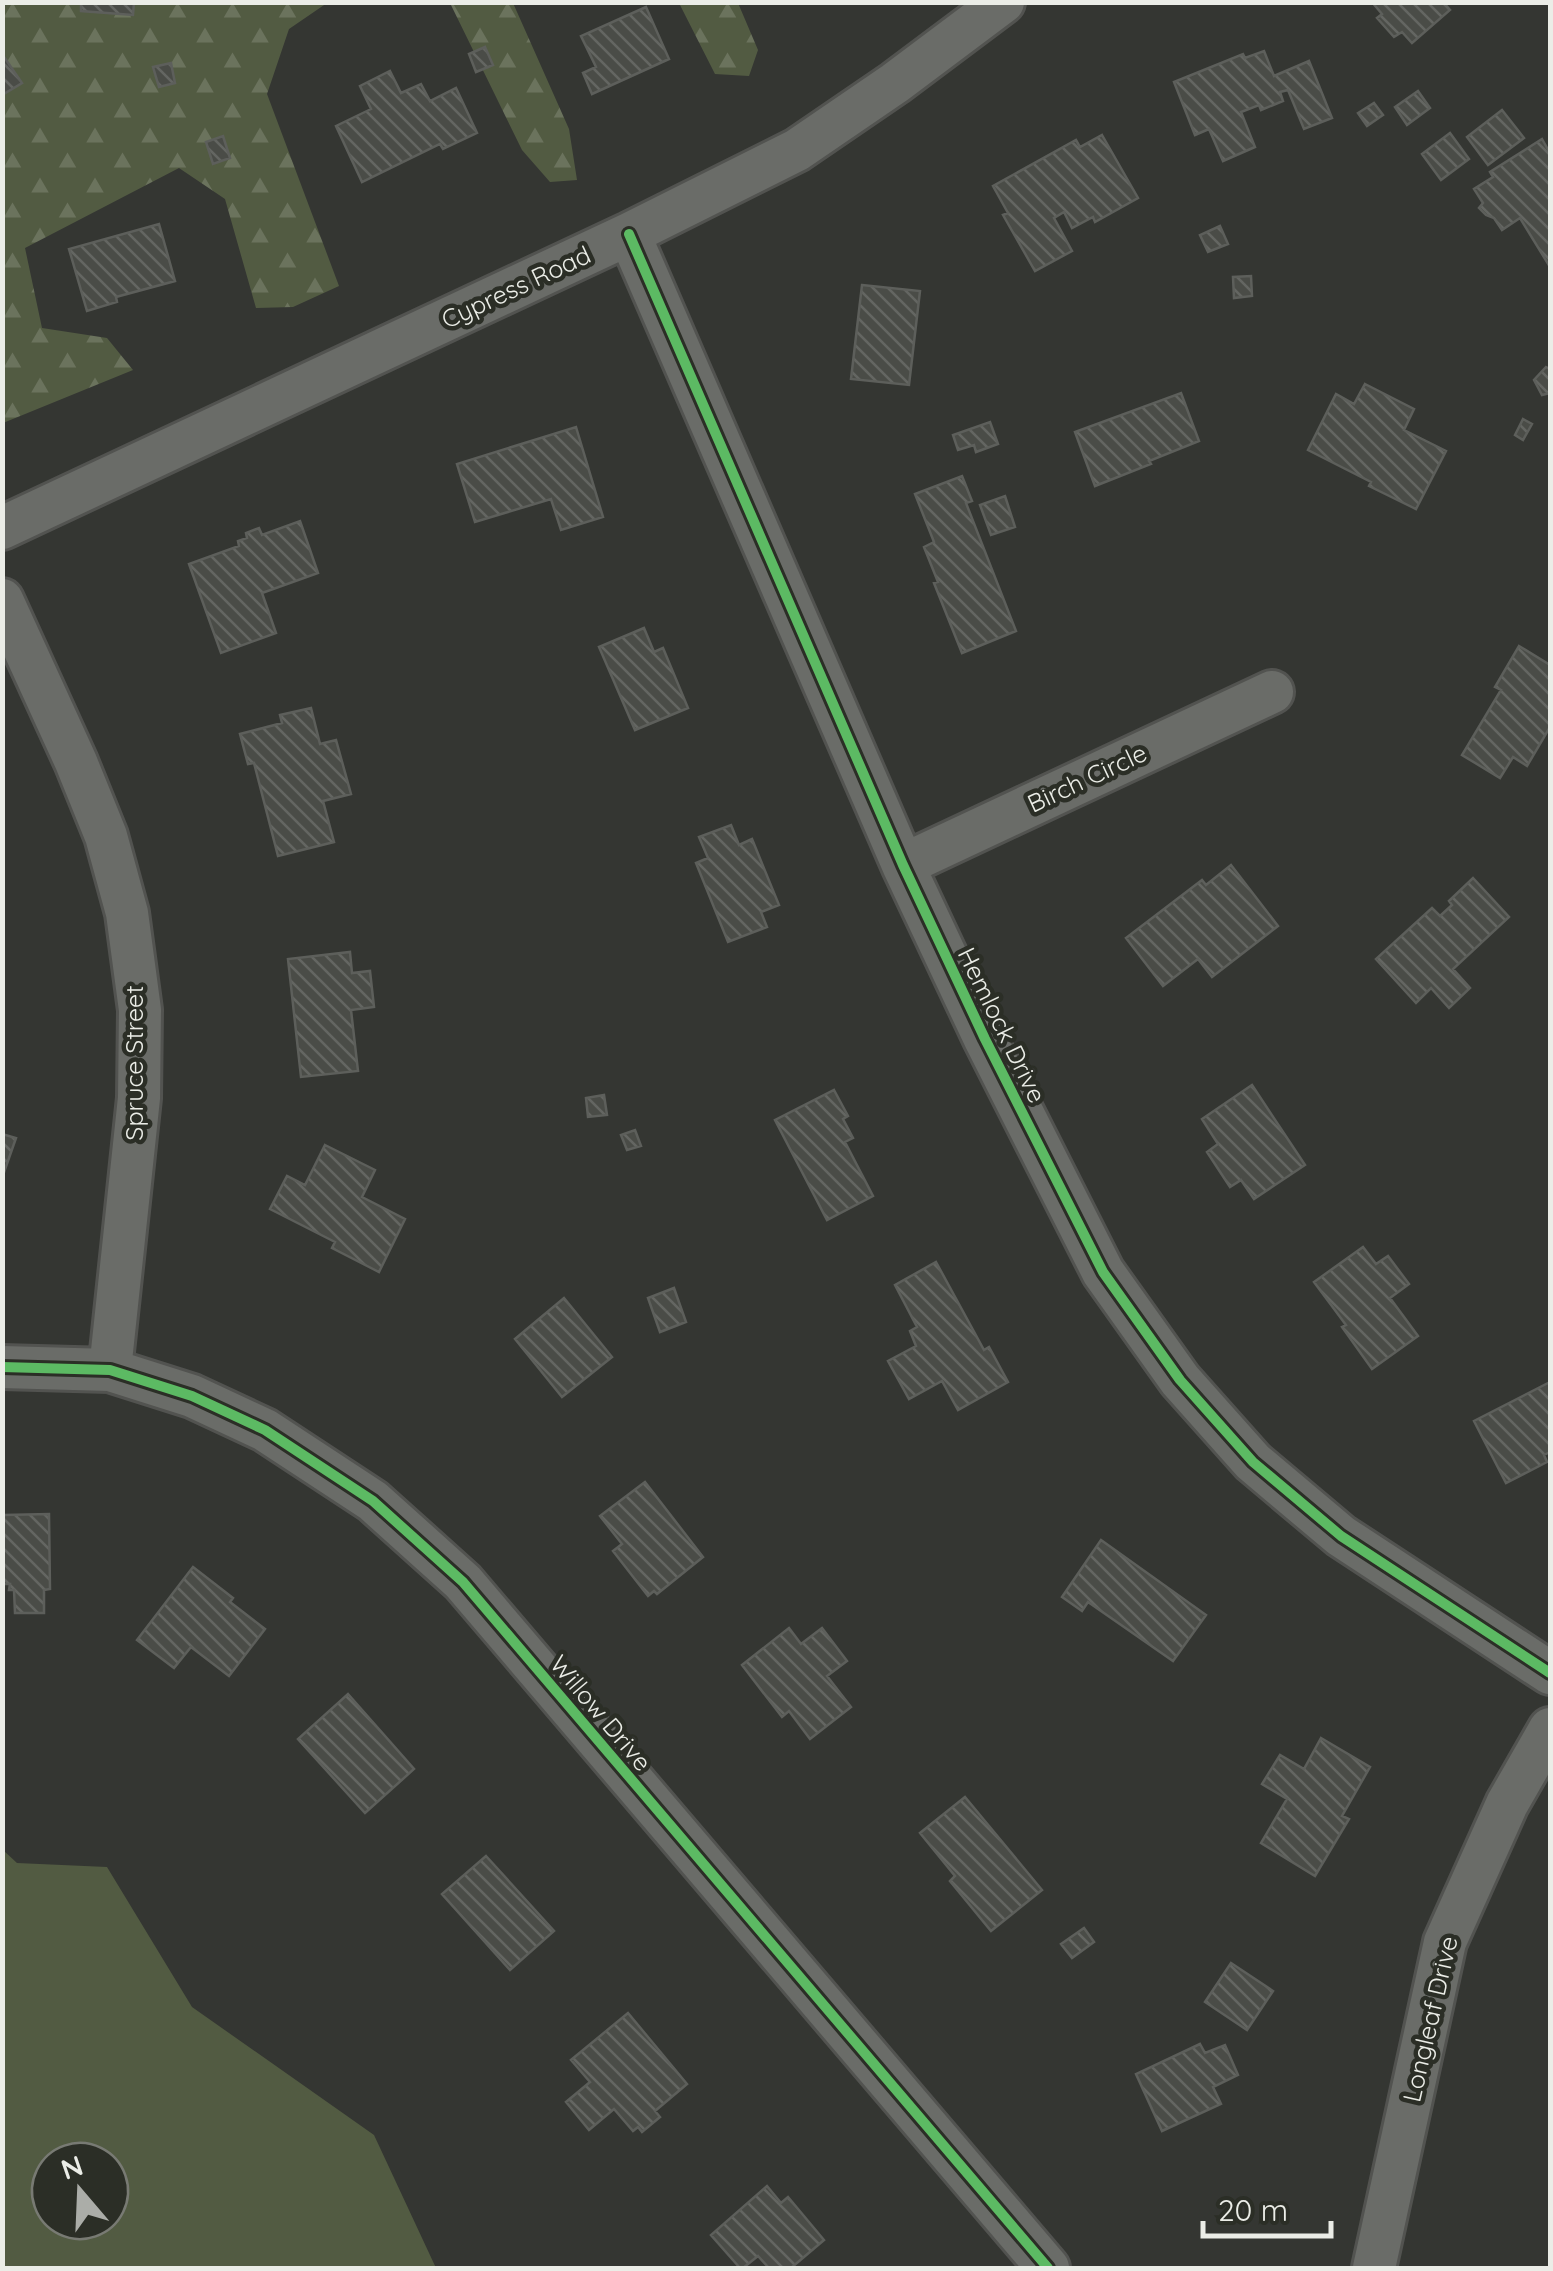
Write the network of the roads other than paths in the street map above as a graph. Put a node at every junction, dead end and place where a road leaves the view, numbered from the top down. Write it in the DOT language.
graph roads {
  1 [pos="1003,2"];
  2 [pos="629,234"];
  3 [pos="2,528"];
  4 [pos="2,600"];
  5 [pos="1272,692"];
  6 [pos="903,865"];
  7 [pos="2,1367"];
  8 [pos="110,1370"];
  9 [pos="1550,1674"];
  10 [pos="1550,1729"];
  11 [pos="1048,2268"];
  12 [pos="1374,2268"];
  1 -- 2 [label="street, Cypress Road"];
  2 -- 3 [label="street, Cypress Road"];
  2 -- 6 [label="street, Hemlock Drive"];
  4 -- 8 [label="street, Spruce Street"];
  5 -- 6 [label="street, Birch Circle"];
  6 -- 9 [label="street, Hemlock Drive"];
  7 -- 8 [label="street, Willow Drive"];
  8 -- 11 [label="street, Willow Drive"];
  10 -- 12 [label="street, Longleaf Drive"];
}
